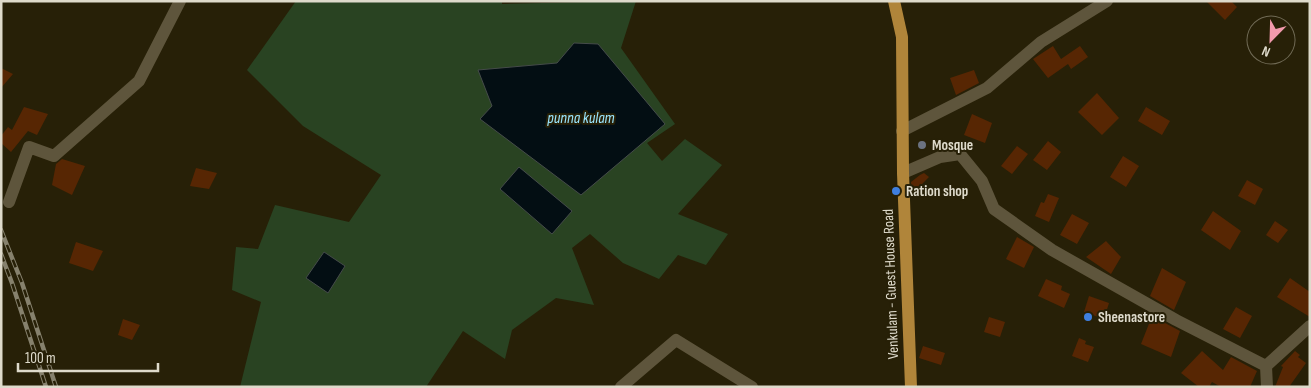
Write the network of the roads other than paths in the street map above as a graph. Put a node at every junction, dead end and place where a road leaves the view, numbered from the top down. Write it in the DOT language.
graph roads {
  1 [pos="180,1"];
  2 [pos="894,1"];
  3 [pos="1107,1"];
  4 [pos="902,131"];
  5 [pos="903,173"];
  6 [pos="9,202"];
  7 [pos="1310,326"];
  8 [pos="1266,366"];
  9 [pos="622,387"];
  10 [pos="752,387"];
  11 [pos="911,387"];
  12 [pos="1267,387"];
  1 -- 6 [label="street"];
  2 -- 4 [label="main road, Venkulam - Guest House Road"];
  3 -- 4 [label="street"];
  4 -- 5 [label="main road, Venkulam - Guest House Road"];
  5 -- 8 [label="street"];
  5 -- 11 [label="main road, Venkulam - Guest House Road"];
  7 -- 8 [label="street"];
  8 -- 12 [label="street"];
  9 -- 10 [label="street"];
}
